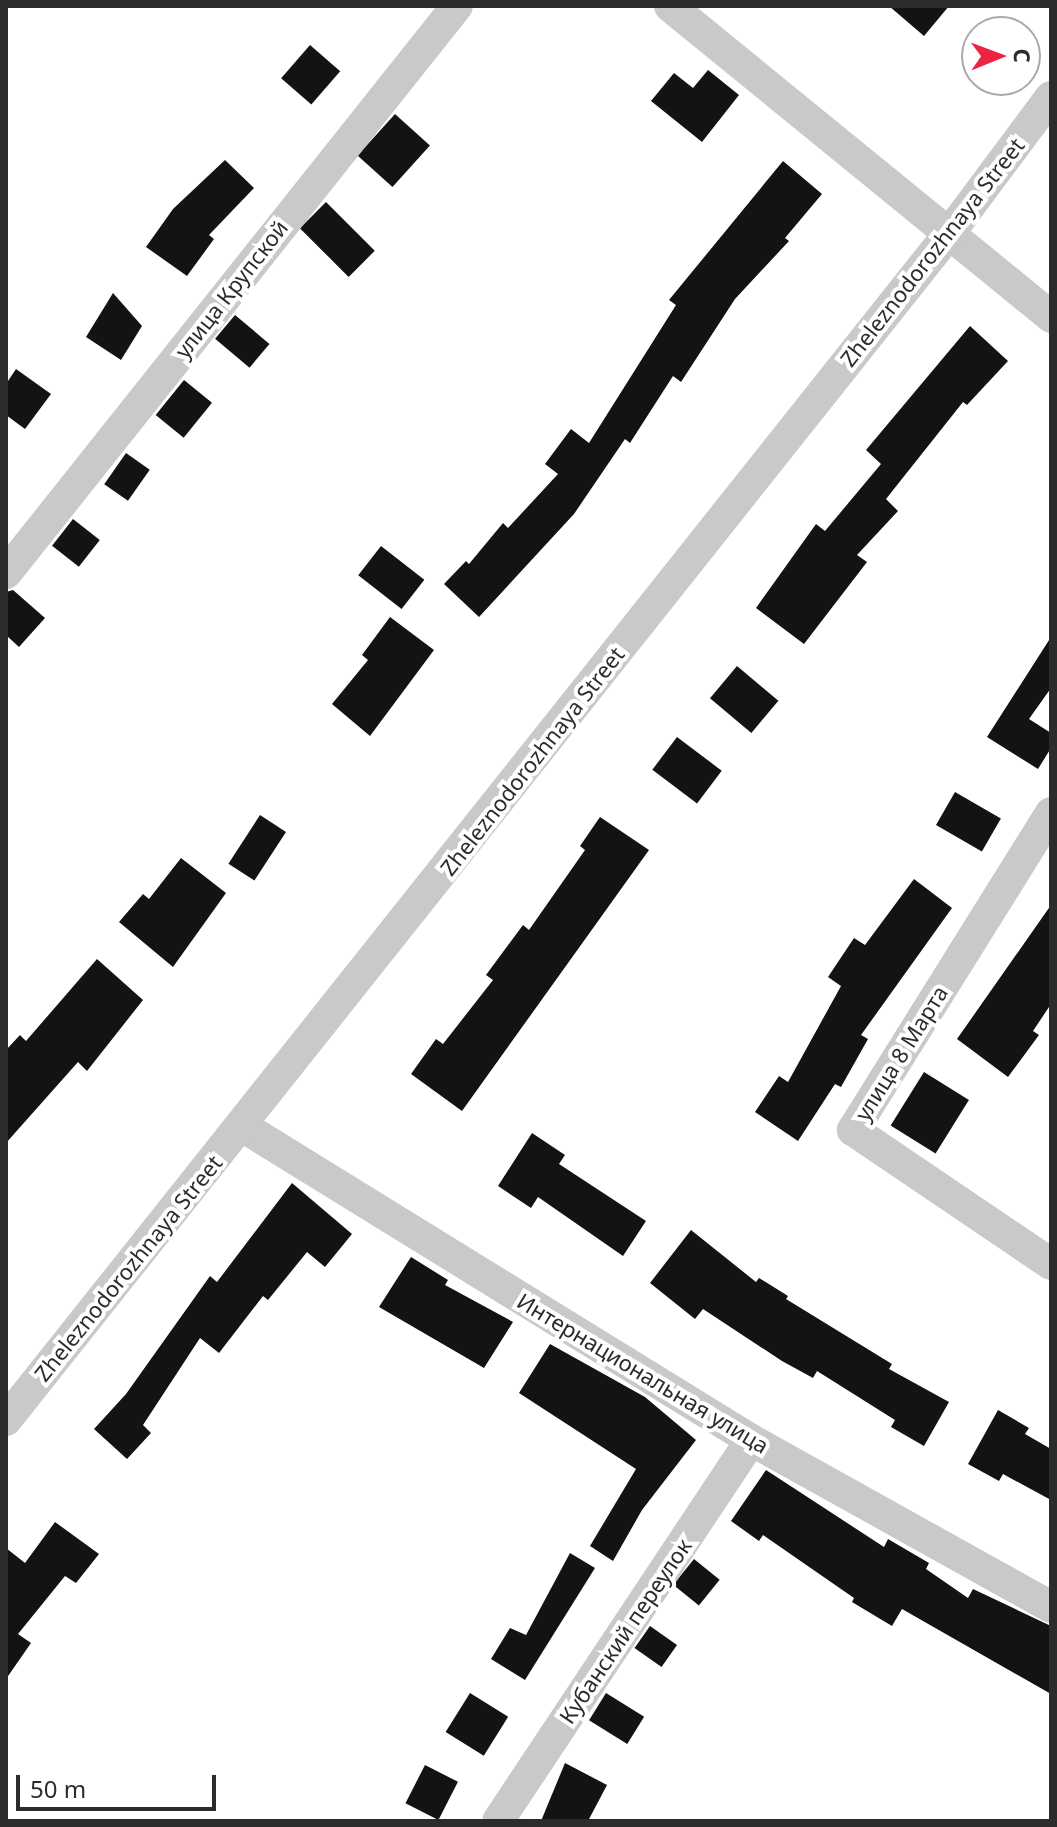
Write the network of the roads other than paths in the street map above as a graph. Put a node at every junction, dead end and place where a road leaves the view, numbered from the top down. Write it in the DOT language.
graph roads {
  1 [pos="457,6"];
  2 [pos="670,6"];
  3 [pos="1051,97"];
  4 [pos="948,235"];
  5 [pos="1051,317"];
  6 [pos="6,573"];
  7 [pos="1051,813"];
  8 [pos="242,1126"];
  9 [pos="1051,1264"];
  10 [pos="6,1420"];
  11 [pos="751,1440"];
  12 [pos="1051,1607"];
  13 [pos="498,1821"];
  1 -- 6 [label="street, улица Крупской"];
  2 -- 4 [label="street"];
  3 -- 4 [label="street, Zheleznodorozhnaya Street"];
  4 -- 5 [label="street"];
  4 -- 8 [label="street, Zheleznodorozhnaya Street"];
  7 -- 9 [label="street, улица 8 Марта"];
  8 -- 10 [label="street, Zheleznodorozhnaya Street"];
  8 -- 11 [label="street, Интернациональная улица"];
  11 -- 12 [label="street, Интернациональная улица"];
  11 -- 13 [label="street, Кубанский переулок"];
}
